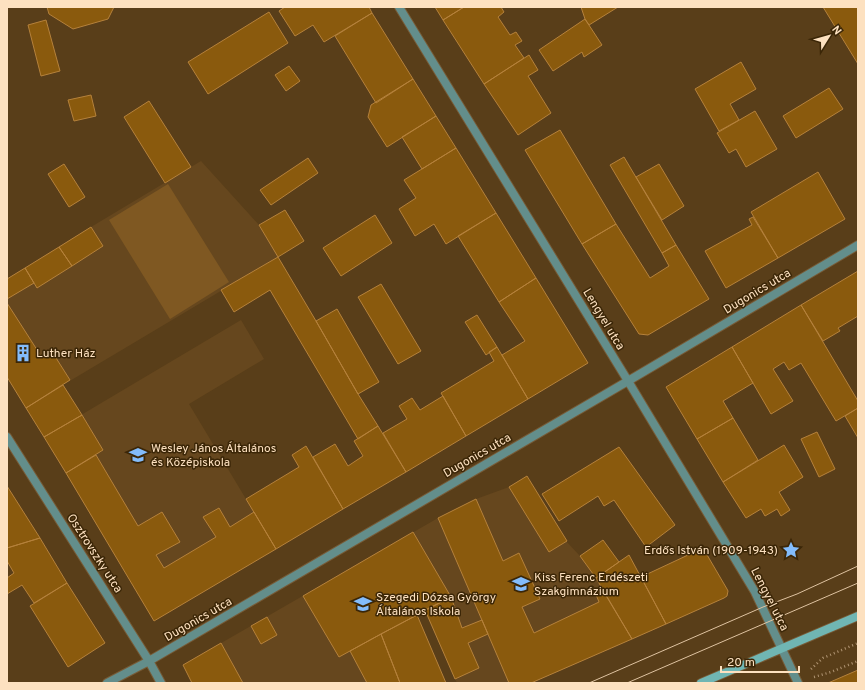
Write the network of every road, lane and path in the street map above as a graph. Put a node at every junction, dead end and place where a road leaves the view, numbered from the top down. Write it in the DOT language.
graph roads {
  1 [pos="399,7"];
  2 [pos="858,245"];
  3 [pos="628,381"];
  4 [pos="7,438"];
  5 [pos="858,616"];
  6 [pos="858,643"];
  7 [pos="782,648"];
  8 [pos="149,661"];
  9 [pos="858,661"];
  10 [pos="797,682"];
  11 [pos="107,683"];
  12 [pos="161,683"];
  13 [pos="701,683"];
  1 -- 3 [label="street, Lengyel utca"];
  2 -- 3 [label="street, Dugonics utca"];
  3 -- 7 [label="street, Lengyel utca"];
  3 -- 8 [label="street, Dugonics utca"];
  4 -- 8 [label="street, Osztrovszky utca"];
  5 -- 7 [label="street"];
  6 -- 10 [label="path"];
  7 -- 10 [label="street, Lengyel utca"];
  7 -- 13 [label="street"];
  8 -- 11 [label="street, Dugonics utca"];
  8 -- 12 [label="street, Osztrovszky utca"];
  9 -- 10 [label="path"];
}
